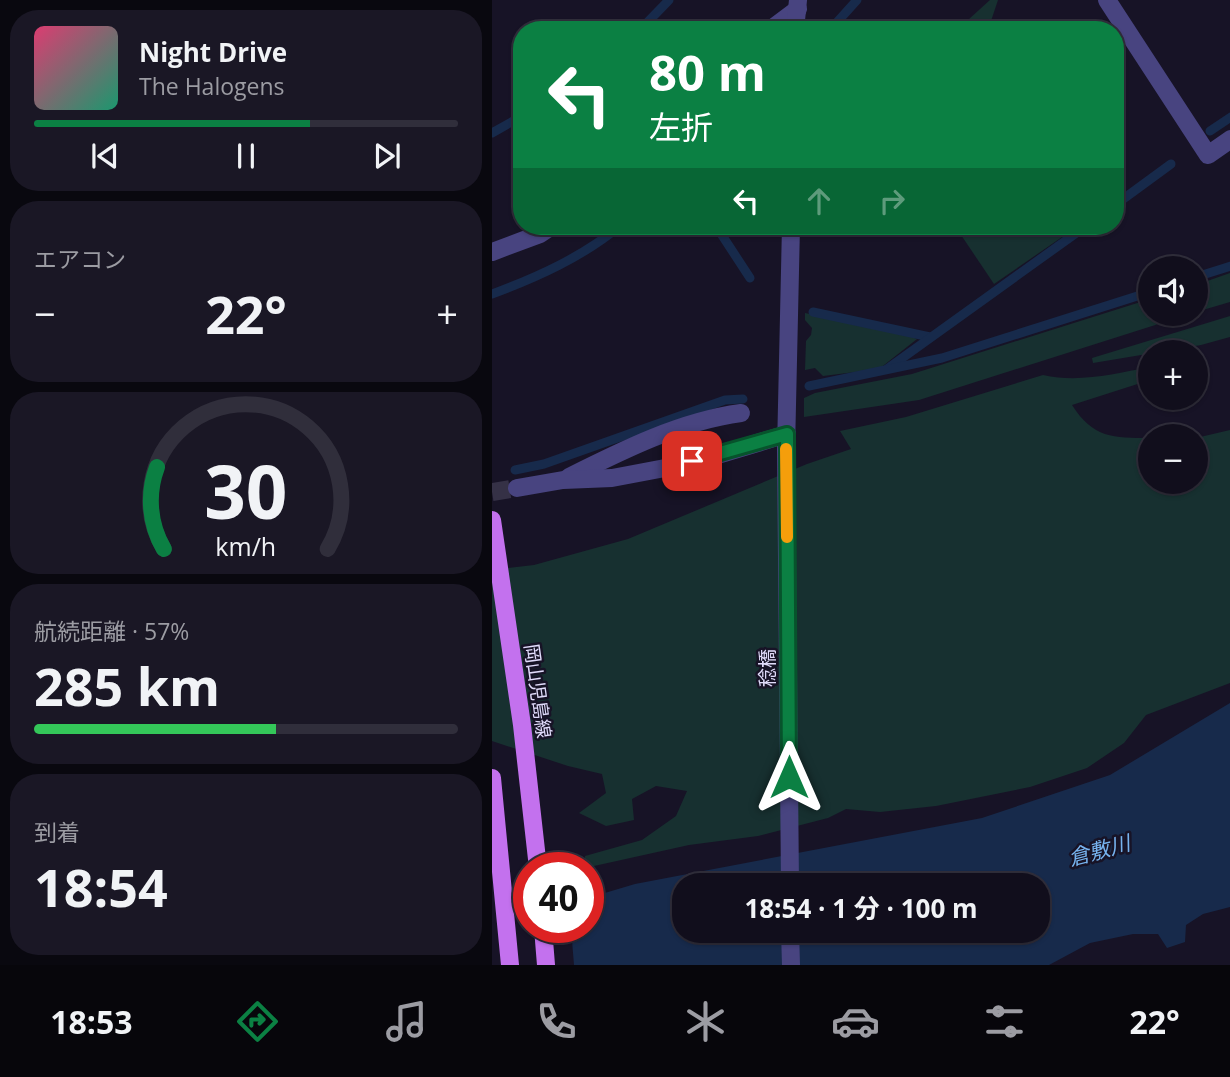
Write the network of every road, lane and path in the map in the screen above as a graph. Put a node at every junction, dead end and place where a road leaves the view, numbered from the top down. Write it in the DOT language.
graph roads {
  1 [pos="1107,0"];
  2 [pos="798,4"];
  3 [pos="780,21"];
  4 [pos="1121,21"];
  5 [pos="1124,26"];
  6 [pos="1230,139"];
  7 [pos="537,235"];
  8 [pos="791,235"];
  9 [pos="492,251"];
  10 [pos="741,413"];
  11 [pos="787,442"];
  12 [pos="563,480"];
  13 [pos="517,488"];
  14 [pos="492,520"];
  15 [pos="492,778"];
  16 [pos="536,852"];
  17 [pos="790,873"];
  18 [pos="544,943"];
  19 [pos="790,943"];
  20 [pos="510,965"];
  21 [pos="546,965"];
  22 [pos="791,965"];
  1 -- 4 [label="street"];
  2 -- 3 [label="street"];
  5 -- 6 [label="street"];
  7 -- 9 [label="street"];
  8 -- 11 [label="street, 稔橋"];
  10 -- 12 [label="street"];
  11 -- 12 [label="street"];
  11 -- 17 [label="street, 稔橋"];
  12 -- 13 [label="street"];
  14 -- 16 [label="main road, 岡山児島線"];
  15 -- 20 [label="main road"];
  18 -- 21 [label="main road"];
  19 -- 22 [label="street"];
}
